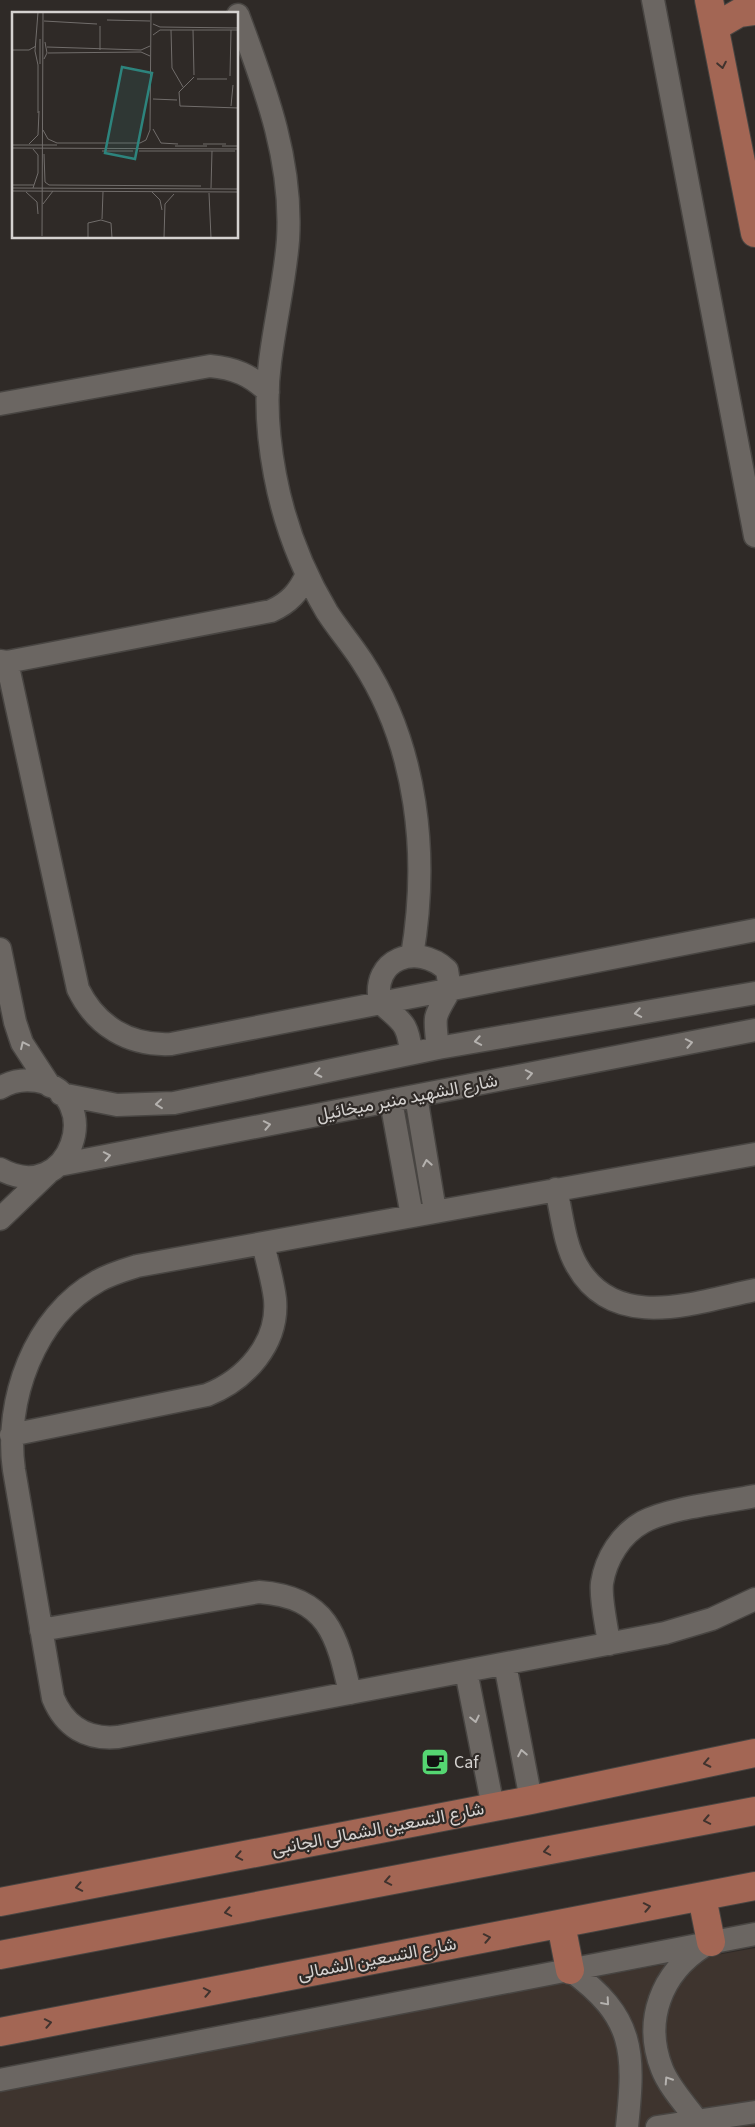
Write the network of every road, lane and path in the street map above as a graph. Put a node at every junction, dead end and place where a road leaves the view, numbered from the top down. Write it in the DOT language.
graph roads {
  1 [pos="232,0"];
  2 [pos="653,0"];
  3 [pos="709,0"];
  4 [pos="755,11"];
  5 [pos="236,12"];
  6 [pos="239,20"];
  7 [pos="715,27"];
  8 [pos="755,234"];
  9 [pos="268,392"];
  10 [pos="0,404"];
  11 [pos="755,536"];
  12 [pos="307,574"];
  13 [pos="4,662"];
  14 [pos="755,930"];
  15 [pos="0,949"];
  16 [pos="412,956"];
  17 [pos="450,990"];
  18 [pos="755,993"];
  19 [pos="380,1002"];
  20 [pos="755,1030"];
  21 [pos="438,1048"];
  22 [pos="411,1053"];
  23 [pos="0,1088"];
  24 [pos="56,1090"];
  25 [pos="416,1096"];
  26 [pos="391,1101"];
  27 [pos="755,1154"];
  28 [pos="0,1169"];
  29 [pos="54,1169"];
  30 [pos="556,1189"];
  31 [pos="435,1211"];
  32 [pos="412,1216"];
  33 [pos="0,1219"];
  34 [pos="264,1243"];
  35 [pos="755,1290"];
  36 [pos="11,1435"];
  37 [pos="755,1496"];
  38 [pos="755,1599"];
  39 [pos="41,1630"];
  40 [pos="610,1644"];
  41 [pos="505,1664"];
  42 [pos="466,1671"];
  43 [pos="350,1693"];
  44 [pos="755,1753"];
  45 [pos="531,1800"];
  46 [pos="493,1807"];
  47 [pos="755,1811"];
  48 [pos="755,1886"];
  49 [pos="5,1895"];
  50 [pos="702,1897"];
  51 [pos="561,1924"];
  52 [pos="755,1934"];
  53 [pos="711,1942"];
  54 [pos="0,1955"];
  55 [pos="570,1970"];
  56 [pos="0,2032"];
  57 [pos="0,2080"];
  58 [pos="755,2112"];
  59 [pos="696,2120"];
  60 [pos="627,2127"];
  61 [pos="657,2127"];
  1 -- 5 [label="street"];
  2 -- 11 [label="street"];
  3 -- 7 [label="main road"];
  4 -- 7 [label="main road"];
  6 -- 9 [label="street"];
  7 -- 8 [label="main road, one-way"];
  9 -- 10 [label="street"];
  9 -- 12 [label="street"];
  12 -- 13 [label="street"];
  12 -- 16 [label="street"];
  13 -- 19 [label="street"];
  14 -- 17 [label="street"];
  24 -- 15 [label="street, one-way"];
  16 -- 17 [label="street"];
  16 -- 19 [label="street"];
  17 -- 19 [label="street"];
  17 -- 21 [label="street"];
  18 -- 21 [label="street, one-way"];
  19 -- 22 [label="street"];
  25 -- 20 [label="street, شارع الشهيد منير ميخائيل, one-way"];
  21 -- 22 [label="street"];
  22 -- 24 [label="street, one-way"];
  23 -- 24 [label="street"];
  24 -- 29 [label="street"];
  25 -- 26 [label="street, شارع الشهيد منير ميخائيل"];
  31 -- 25 [label="street, one-way"];
  29 -- 26 [label="street, شارع الشهيد منير ميخائيل, one-way"];
  26 -- 32 [label="street"];
  27 -- 30 [label="street"];
  28 -- 29 [label="street, شارع الشهيد منير ميخائيل"];
  29 -- 33 [label="street"];
  30 -- 31 [label="street"];
  30 -- 35 [label="street"];
  31 -- 32 [label="street"];
  32 -- 34 [label="street"];
  34 -- 36 [label="street"];
  34 -- 36 [label="street"];
  36 -- 39 [label="street"];
  37 -- 40 [label="street"];
  38 -- 40 [label="street"];
  39 -- 43 [label="street"];
  39 -- 43 [label="street"];
  40 -- 41 [label="street"];
  41 -- 42 [label="street"];
  45 -- 41 [label="street, one-way"];
  42 -- 43 [label="street"];
  42 -- 46 [label="street, one-way"];
  44 -- 45 [label="main road, شارع التسعين الشمالى الجانبى, one-way"];
  45 -- 46 [label="main road, شارع التسعين الشمالى الجانبى"];
  46 -- 49 [label="main road, شارع التسعين الشمالى الجانبى, one-way"];
  47 -- 54 [label="main road, one-way"];
  48 -- 50 [label="main road, شارع التسعين الشمالى"];
  51 -- 50 [label="main road, شارع التسعين الشمالى, one-way"];
  50 -- 53 [label="main road"];
  51 -- 55 [label="main road"];
  56 -- 51 [label="main road, شارع التسعين الشمالى, one-way"];
  52 -- 53 [label="street"];
  53 -- 55 [label="street"];
  59 -- 53 [label="street, one-way"];
  55 -- 57 [label="street"];
  55 -- 60 [label="street, one-way"];
  58 -- 59 [label="street"];
  59 -- 61 [label="street"];
}
